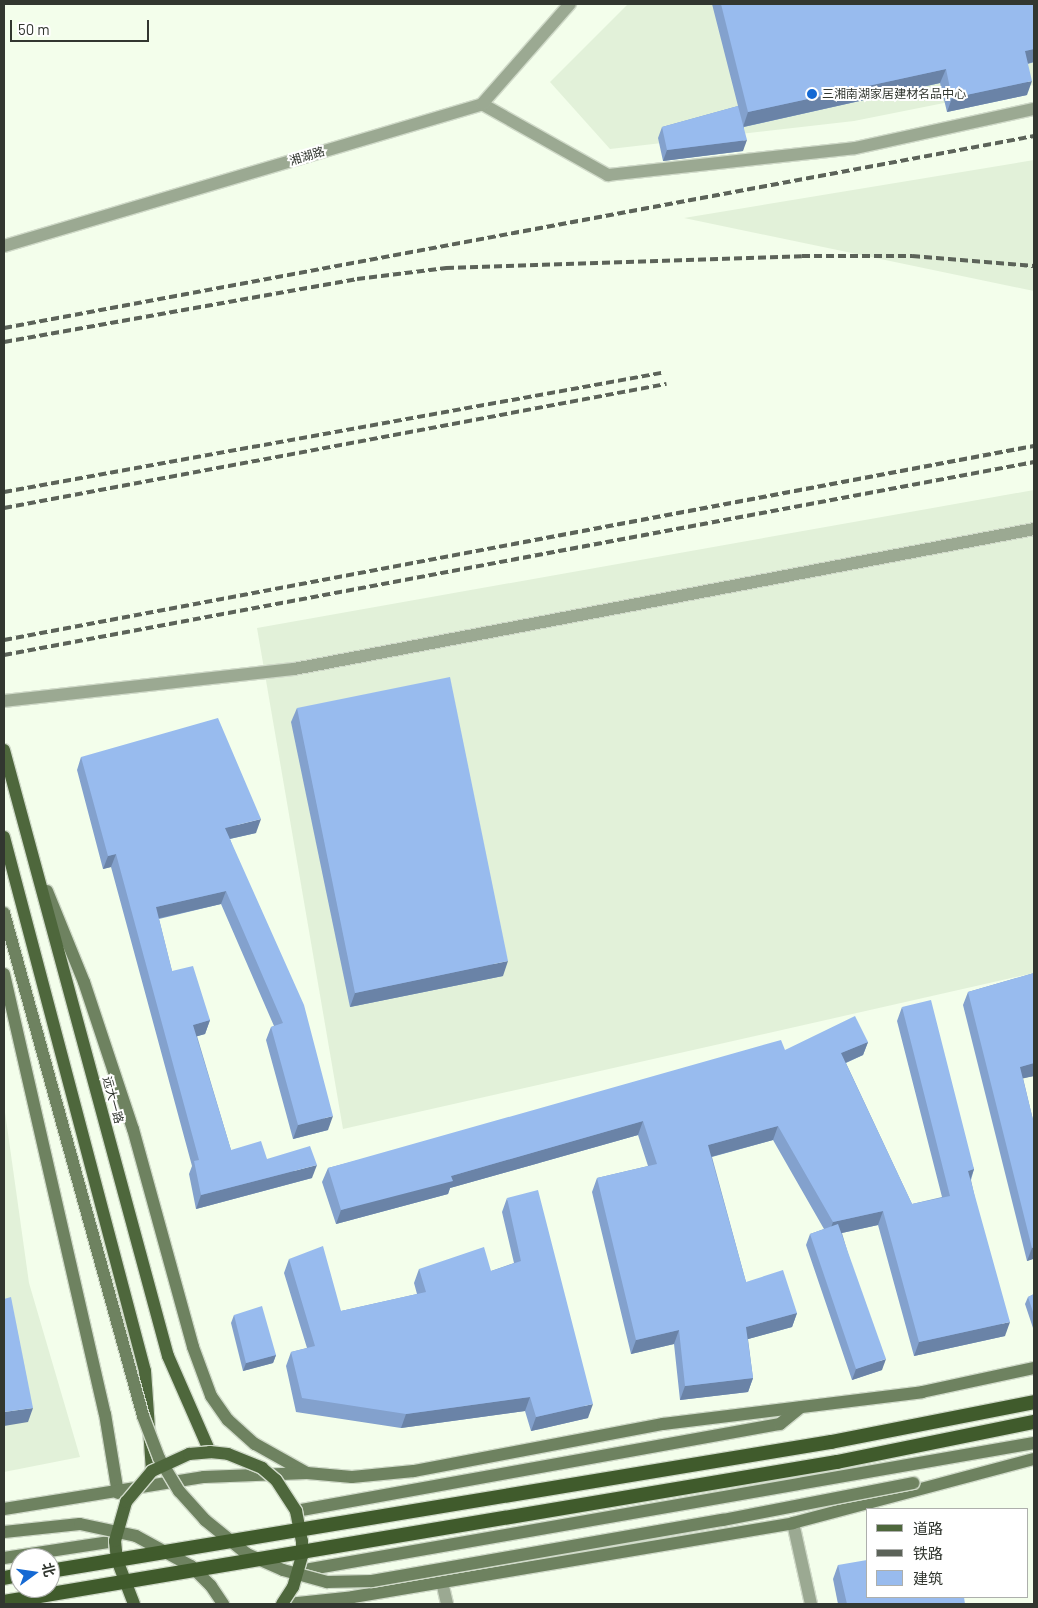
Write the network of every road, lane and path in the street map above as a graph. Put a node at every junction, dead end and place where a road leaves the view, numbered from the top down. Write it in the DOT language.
graph roads {
  1 [pos="570,4"];
  2 [pos="482,104"];
  3 [pos="1034,109"];
  4 [pos="4,246"];
  5 [pos="1034,529"];
  6 [pos="4,701"];
  7 [pos="4,750"];
  8 [pos="4,837"];
  9 [pos="32,856"];
  10 [pos="4,913"];
  11 [pos="4,974"];
  12 [pos="1034,1368"];
  13 [pos="1034,1402"];
  14 [pos="800,1408"];
  15 [pos="1034,1422"];
  16 [pos="1034,1443"];
  17 [pos="210,1452"];
  18 [pos="1034,1459"];
  19 [pos="152,1471"];
  20 [pos="307,1473"];
  21 [pos="118,1492"];
  22 [pos="4,1509"];
  23 [pos="296,1511"];
  24 [pos="793,1523"];
  25 [pos="4,1532"];
  26 [pos="115,1541"];
  27 [pos="4,1558"];
  28 [pos="60,1568"];
  29 [pos="299,1571"];
  30 [pos="442,1582"];
  31 [pos="348,1600"];
  32 [pos="4,1602"];
  33 [pos="134,1604"];
  34 [pos="223,1604"];
  35 [pos="282,1604"];
  36 [pos="288,1604"];
  37 [pos="447,1604"];
  38 [pos="811,1604"];
  1 -- 2 [label="street"];
  2 -- 3 [label="street"];
  2 -- 4 [label="street, 湘湖路"];
  5 -- 6 [label="street"];
  7 -- 9 [label="main road, 远大一路"];
  8 -- 19 [label="main road, bridge"];
  9 -- 17 [label="main road, 远大一路"];
  9 -- 20 [label="main road"];
  10 -- 18 [label="main road, bridge"];
  11 -- 21 [label="main road"];
  12 -- 14 [label="main road"];
  13 -- 28 [label="highway, bridge"];
  14 -- 20 [label="main road"];
  14 -- 23 [label="main road"];
  15 -- 32 [label="highway, bridge"];
  16 -- 29 [label="main road"];
  17 -- 19 [label="main road, bridge"];
  17 -- 23 [label="main road, bridge"];
  18 -- 24 [label="main road"];
  19 -- 26 [label="main road, bridge"];
  20 -- 21 [label="main road"];
  21 -- 22 [label="main road"];
  23 -- 29 [label="main road, bridge"];
  24 -- 30 [label="main road"];
  24 -- 38 [label="street"];
  25 -- 34 [label="main road, bridge"];
  26 -- 27 [label="main road"];
  26 -- 33 [label="main road, bridge"];
  29 -- 35 [label="main road, bridge"];
  30 -- 31 [label="main road"];
  30 -- 37 [label="street"];
  31 -- 36 [label="main road"];
}
